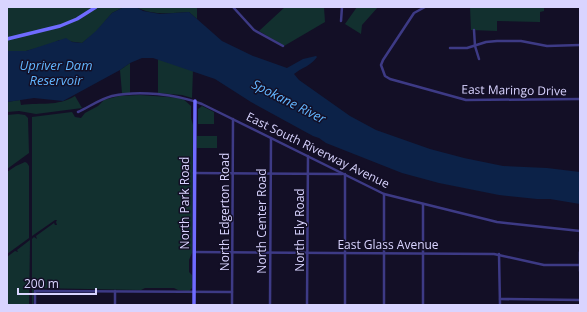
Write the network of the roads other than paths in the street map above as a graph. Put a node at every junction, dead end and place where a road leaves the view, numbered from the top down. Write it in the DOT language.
graph roads {
  1 [pos="96,7"];
  2 [pos="233,7"];
  3 [pos="342,7"];
  4 [pos="425,7"];
  5 [pos="341,22"];
  6 [pos="474,30"];
  7 [pos="7,40"];
  8 [pos="580,45"];
  9 [pos="283,46"];
  10 [pos="475,46"];
  11 [pos="450,48"];
  12 [pos="479,60"];
  13 [pos="580,99"];
  14 [pos="195,101"];
  15 [pos="78,112"];
  16 [pos="233,119"];
  17 [pos="271,137"];
  18 [pos="308,156"];
  19 [pos="194,173"];
  20 [pos="233,173"];
  21 [pos="270,173"];
  22 [pos="308,174"];
  23 [pos="345,174"];
  24 [pos="384,194"];
  25 [pos="423,204"];
  26 [pos="580,231"];
  27 [pos="194,252"];
  28 [pos="233,252"];
  29 [pos="580,252"];
  30 [pos="270,253"];
  31 [pos="308,253"];
  32 [pos="345,253"];
  33 [pos="384,253"];
  34 [pos="422,253"];
  35 [pos="499,254"];
  36 [pos="580,265"];
  37 [pos="580,271"];
  38 [pos="115,291"];
  39 [pos="194,292"];
  40 [pos="232,292"];
  41 [pos="500,299"];
  42 [pos="580,300"];
  43 [pos="35,305"];
  44 [pos="115,305"];
  45 [pos="194,305"];
  46 [pos="232,305"];
  47 [pos="270,305"];
  48 [pos="308,305"];
  49 [pos="345,305"];
  50 [pos="384,305"];
  51 [pos="423,305"];
  52 [pos="500,305"];
  1 -- 7 [label="street"];
  2 -- 9 [label="street"];
  3 -- 5 [label="street"];
  4 -- 13 [label="street, East Maringo Drive"];
  6 -- 10 [label="street"];
  8 -- 10 [label="street"];
  10 -- 11 [label="street"];
  10 -- 12 [label="street"];
  14 -- 15 [label="street, East South Riverway Avenue"];
  14 -- 16 [label="street, East South Riverway Avenue"];
  14 -- 19 [label="street, North Park Road"];
  16 -- 17 [label="street, East South Riverway Avenue"];
  16 -- 20 [label="street, North Edgerton Road"];
  17 -- 18 [label="street, East South Riverway Avenue"];
  17 -- 21 [label="street, North Center Road"];
  18 -- 22 [label="street, North Ely Road"];
  18 -- 23 [label="street, East South Riverway Avenue"];
  19 -- 20 [label="street"];
  19 -- 27 [label="street, North Park Road"];
  20 -- 21 [label="street"];
  20 -- 28 [label="street, North Edgerton Road"];
  21 -- 22 [label="street"];
  21 -- 30 [label="street, North Center Road"];
  22 -- 23 [label="street"];
  22 -- 31 [label="street, North Ely Road"];
  23 -- 24 [label="street, East South Riverway Avenue"];
  23 -- 32 [label="street"];
  24 -- 25 [label="street, East South Riverway Avenue"];
  24 -- 33 [label="street"];
  25 -- 26 [label="street, East South Riverway Avenue"];
  25 -- 34 [label="street"];
  27 -- 28 [label="street, East Glass Avenue"];
  27 -- 39 [label="street, North Park Road"];
  28 -- 30 [label="street, East Glass Avenue"];
  28 -- 40 [label="street, North Edgerton Road"];
  29 -- 36 [label="street"];
  30 -- 31 [label="street, East Glass Avenue"];
  30 -- 47 [label="street, North Center Road"];
  31 -- 32 [label="street, East Glass Avenue"];
  31 -- 48 [label="street, North Ely Road"];
  32 -- 33 [label="street, East Glass Avenue"];
  32 -- 49 [label="street"];
  33 -- 34 [label="street, East Glass Avenue"];
  33 -- 50 [label="street"];
  34 -- 35 [label="street, East Glass Avenue"];
  34 -- 51 [label="street"];
  35 -- 36 [label="street, East Glass Avenue"];
  35 -- 41 [label="street"];
  36 -- 37 [label="street"];
  38 -- 39 [label="street"];
  38 -- 43 [label="street"];
  38 -- 44 [label="street"];
  39 -- 40 [label="street"];
  39 -- 45 [label="street, North Park Road"];
  40 -- 46 [label="street, North Edgerton Road"];
  41 -- 42 [label="street"];
  41 -- 52 [label="street"];
}
